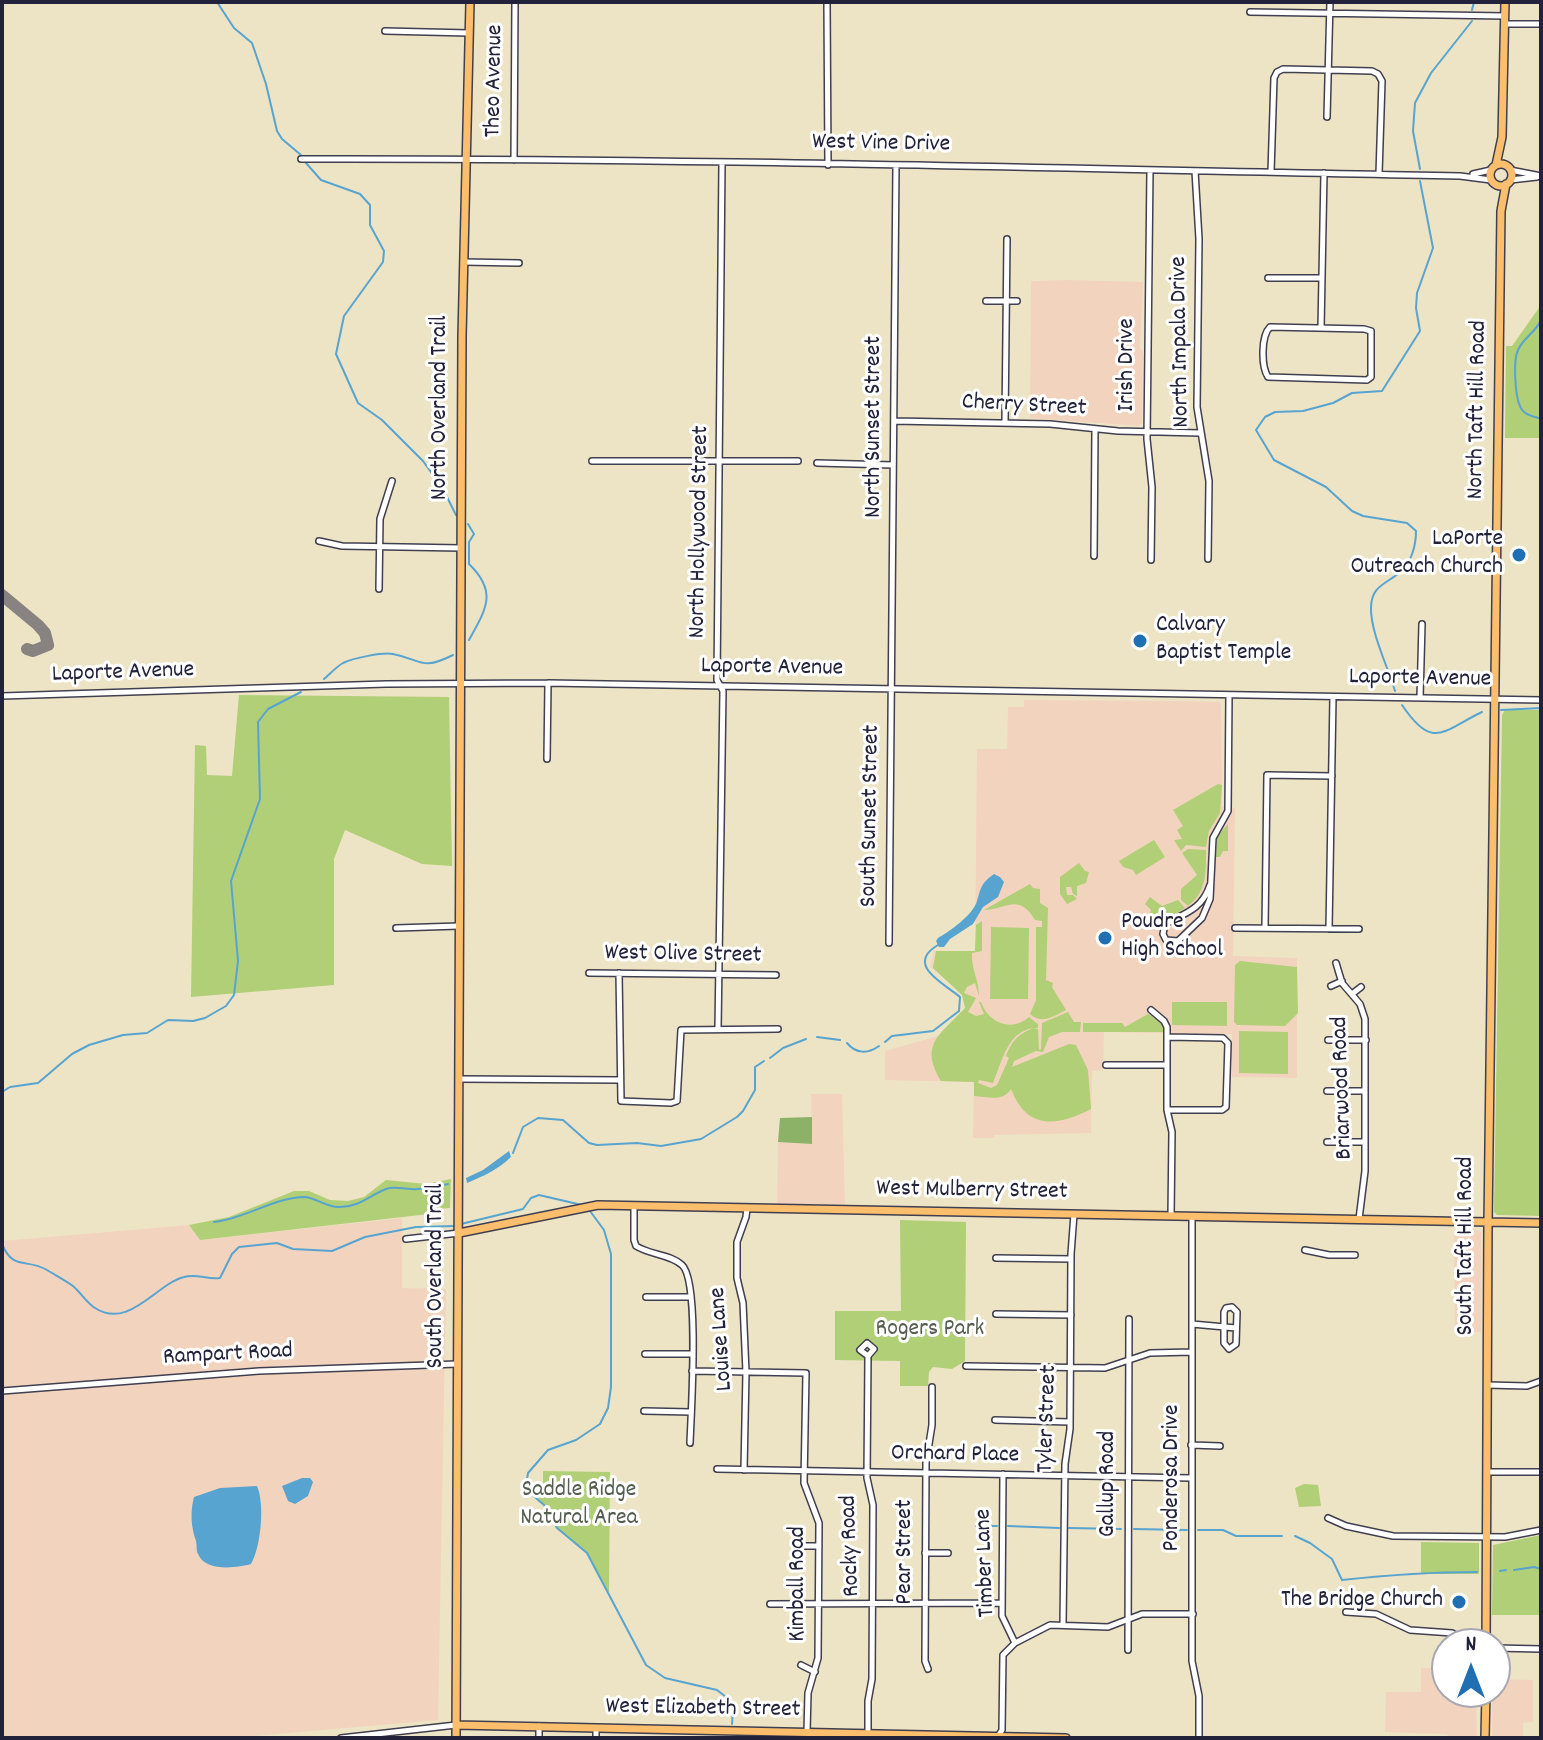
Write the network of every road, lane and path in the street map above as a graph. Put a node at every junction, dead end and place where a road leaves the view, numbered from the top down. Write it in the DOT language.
graph roads {
  1 [pos="470,2"];
  2 [pos="515,2"];
  3 [pos="827,2"];
  4 [pos="1330,2"];
  5 [pos="1505,2"];
  6 [pos="1250,12"];
  7 [pos="1330,14"];
  8 [pos="1505,20"];
  9 [pos="1541,24"];
  10 [pos="385,31"];
  11 [pos="470,33"];
  12 [pos="1328,70"];
  13 [pos="1327,117"];
  14 [pos="1502,137"];
  15 [pos="301,159"];
  16 [pos="467,159"];
  17 [pos="514,160"];
  18 [pos="722,163"];
  19 [pos="828,165"];
  20 [pos="896,165"];
  21 [pos="1508,168"];
  22 [pos="1150,170"];
  23 [pos="1195,171"];
  24 [pos="1271,172"];
  25 [pos="1324,173"];
  26 [pos="1379,174"];
  27 [pos="1493,175"];
  28 [pos="1541,176"];
  29 [pos="1508,182"];
  30 [pos="1501,211"];
  31 [pos="1007,239"];
  32 [pos="463,262"];
  33 [pos="519,263"];
  34 [pos="1268,278"];
  35 [pos="1322,278"];
  36 [pos="986,301"];
  37 [pos="1006,301"];
  38 [pos="1017,301"];
  39 [pos="1321,328"];
  40 [pos="894,421"];
  41 [pos="1005,423"];
  42 [pos="1095,429"];
  43 [pos="1147,432"];
  44 [pos="1200,433"];
  45 [pos="592,461"];
  46 [pos="719,461"];
  47 [pos="798,461"];
  48 [pos="817,463"];
  49 [pos="893,465"];
  50 [pos="392,481"];
  51 [pos="319,541"];
  52 [pos="379,547"];
  53 [pos="461,548"];
  54 [pos="1094,556"];
  55 [pos="1208,559"];
  56 [pos="1151,560"];
  57 [pos="379,589"];
  58 [pos="1422,624"];
  59 [pos="461,683"];
  60 [pos="548,683"];
  61 [pos="721,686"];
  62 [pos="891,689"];
  63 [pos="1229,695"];
  64 [pos="2,696"];
  65 [pos="1333,697"];
  66 [pos="1420,698"];
  67 [pos="1494,700"];
  68 [pos="1541,700"];
  69 [pos="547,759"];
  70 [pos="1332,776"];
  71 [pos="460,814"];
  72 [pos="1493,848"];
  73 [pos="1210,885"];
  74 [pos="459,926"];
  75 [pos="396,928"];
  76 [pos="1235,928"];
  77 [pos="1265,928"];
  78 [pos="1329,929"];
  79 [pos="1359,929"];
  80 [pos="889,943"];
  81 [pos="1336,963"];
  82 [pos="589,973"];
  83 [pos="619,973"];
  84 [pos="718,974"];
  85 [pos="776,975"];
  86 [pos="1342,981"];
  87 [pos="1331,986"];
  88 [pos="1361,987"];
  89 [pos="1352,994"];
  90 [pos="1151,1010"];
  91 [pos="718,1029"];
  92 [pos="778,1029"];
  93 [pos="1167,1037"];
  94 [pos="1328,1040"];
  95 [pos="1366,1040"];
  96 [pos="1106,1065"];
  97 [pos="1167,1065"];
  98 [pos="459,1079"];
  99 [pos="619,1080"];
  100 [pos="1327,1091"];
  101 [pos="1365,1091"];
  102 [pos="1167,1110"];
  103 [pos="1327,1142"];
  104 [pos="1365,1142"];
  105 [pos="634,1206"];
  106 [pos="747,1208"];
  107 [pos="1074,1214"];
  108 [pos="1171,1216"];
  109 [pos="1192,1216"];
  110 [pos="1359,1219"];
  111 [pos="1488,1223"];
  112 [pos="1541,1223"];
  113 [pos="459,1227"];
  114 [pos="406,1239"];
  115 [pos="1305,1250"];
  116 [pos="1355,1255"];
  117 [pos="996,1258"];
  118 [pos="1071,1259"];
  119 [pos="646,1297"];
  120 [pos="691,1297"];
  121 [pos="996,1314"];
  122 [pos="1071,1315"];
  123 [pos="1129,1319"];
  124 [pos="1192,1324"];
  125 [pos="1224,1327"];
  126 [pos="1236,1328"];
  127 [pos="1191,1352"];
  128 [pos="645,1354"];
  129 [pos="692,1354"];
  130 [pos="868,1356"];
  131 [pos="1129,1361"];
  132 [pos="457,1364"];
  133 [pos="966,1366"];
  134 [pos="1070,1368"];
  135 [pos="692,1371"];
  136 [pos="746,1372"];
  137 [pos="1541,1381"];
  138 [pos="1487,1385"];
  139 [pos="932,1387"];
  140 [pos="2,1391"];
  141 [pos="644,1411"];
  142 [pos="691,1412"];
  143 [pos="995,1420"];
  144 [pos="1070,1422"];
  145 [pos="690,1443"];
  146 [pos="1191,1445"];
  147 [pos="1220,1446"];
  148 [pos="717,1469"];
  149 [pos="744,1470"];
  150 [pos="804,1471"];
  151 [pos="867,1472"];
  152 [pos="1487,1472"];
  153 [pos="1541,1472"];
  154 [pos="925,1473"];
  155 [pos="1003,1474"];
  156 [pos="1065,1476"];
  157 [pos="1128,1477"];
  158 [pos="1191,1478"];
  159 [pos="1328,1518"];
  160 [pos="1541,1530"];
  161 [pos="1487,1537"];
  162 [pos="798,1546"];
  163 [pos="819,1546"];
  164 [pos="925,1553"];
  165 [pos="948,1553"];
  166 [pos="1002,1603"];
  167 [pos="770,1604"];
  168 [pos="873,1604"];
  169 [pos="925,1604"];
  170 [pos="819,1605"];
  171 [pos="1346,1612"];
  172 [pos="1193,1614"];
  173 [pos="1128,1620"];
  174 [pos="1063,1625"];
  175 [pos="1484,1628"];
  176 [pos="1431,1632"];
  177 [pos="1015,1643"];
  178 [pos="1511,1648"];
  179 [pos="1541,1649"];
  180 [pos="1128,1650"];
  181 [pos="801,1665"];
  182 [pos="928,1669"];
  183 [pos="815,1672"];
  184 [pos="1486,1708"];
  185 [pos="456,1725"];
  186 [pos="539,1726"];
  187 [pos="596,1728"];
  188 [pos="416,1730"];
  189 [pos="807,1732"];
  190 [pos="653,1734"];
  191 [pos="868,1736"];
  192 [pos="366,1737"];
  193 [pos="997,1737"];
  194 [pos="341,1738"];
  195 [pos="417,1738"];
  196 [pos="456,1738"];
  197 [pos="539,1738"];
  198 [pos="596,1738"];
  199 [pos="1049,1738"];
  200 [pos="1066,1738"];
  201 [pos="1199,1738"];
  202 [pos="1485,1738"];
  1 -- 11 [label="main road, North Overland Trail"];
  2 -- 17 [label="street, Theo Avenue"];
  3 -- 19 [label="street"];
  4 -- 7 [label="street"];
  5 -- 8 [label="main road, North Taft Hill Road"];
  6 -- 7 [label="street"];
  7 -- 8 [label="street"];
  7 -- 12 [label="street"];
  8 -- 9 [label="street"];
  8 -- 14 [label="main road, North Taft Hill Road"];
  10 -- 11 [label="street"];
  11 -- 16 [label="main road, North Overland Trail"];
  12 -- 13 [label="street"];
  12 -- 24 [label="street"];
  12 -- 26 [label="street"];
  14 -- 21 [label="main road, North Taft Hill Road"];
  14 -- 27 [label="main road, North Taft Hill Road"];
  15 -- 16 [label="street, West Vine Drive"];
  16 -- 17 [label="street, West Vine Drive"];
  16 -- 32 [label="main road, North Overland Trail"];
  17 -- 18 [label="street, West Vine Drive"];
  18 -- 19 [label="street, West Vine Drive"];
  18 -- 46 [label="street, North Hollywood Street"];
  19 -- 20 [label="street, West Vine Drive"];
  20 -- 22 [label="street, West Vine Drive"];
  20 -- 40 [label="street, North Sunset Street"];
  21 -- 27 [label="main road, West Vine Drive"];
  21 -- 28 [label="street, West Vine Drive"];
  21 -- 29 [label="main road"];
  22 -- 23 [label="street, West Vine Drive"];
  22 -- 43 [label="street, Irish Drive"];
  23 -- 24 [label="street, West Vine Drive"];
  23 -- 44 [label="street, North Impala Drive"];
  24 -- 25 [label="street, West Vine Drive"];
  25 -- 26 [label="street, West Vine Drive"];
  25 -- 35 [label="street"];
  26 -- 27 [label="street, West Vine Drive"];
  27 -- 29 [label="main road, West Vine Drive"];
  27 -- 30 [label="main road, North Taft Hill Road"];
  28 -- 29 [label="street, West Vine Drive"];
  29 -- 30 [label="main road, North Taft Hill Road"];
  30 -- 67 [label="main road, North Taft Hill Road"];
  31 -- 37 [label="street"];
  32 -- 33 [label="street"];
  32 -- 53 [label="main road, North Overland Trail"];
  34 -- 35 [label="street"];
  35 -- 39 [label="street"];
  36 -- 37 [label="street"];
  37 -- 38 [label="street"];
  37 -- 41 [label="street"];
  39 -- 39 [label="street"];
  40 -- 41 [label="street, Cherry Street"];
  40 -- 49 [label="street, North Sunset Street"];
  41 -- 42 [label="street, Cherry Street"];
  42 -- 43 [label="street, Cherry Street"];
  42 -- 54 [label="street"];
  43 -- 44 [label="street, Cherry Street"];
  43 -- 56 [label="street, Irish Drive"];
  44 -- 55 [label="street, North Impala Drive"];
  45 -- 46 [label="street"];
  46 -- 47 [label="street"];
  46 -- 61 [label="street, North Hollywood Street"];
  48 -- 49 [label="street"];
  49 -- 62 [label="street, North Sunset Street"];
  50 -- 52 [label="street"];
  51 -- 52 [label="street"];
  52 -- 53 [label="street"];
  52 -- 57 [label="street"];
  53 -- 59 [label="main road, North Overland Trail"];
  58 -- 66 [label="street"];
  59 -- 60 [label="street, Laporte Avenue"];
  59 -- 64 [label="street, Laporte Avenue"];
  59 -- 71 [label="main road, North Overland Trail"];
  60 -- 61 [label="street, Laporte Avenue"];
  60 -- 69 [label="street"];
  61 -- 62 [label="street, Laporte Avenue"];
  61 -- 84 [label="street, North Hollywood Street"];
  62 -- 63 [label="street, Laporte Avenue"];
  62 -- 80 [label="street, South Sunset Street"];
  63 -- 65 [label="street, Laporte Avenue"];
  63 -- 73 [label="street"];
  65 -- 66 [label="street, Laporte Avenue"];
  65 -- 70 [label="street"];
  66 -- 67 [label="street, Laporte Avenue"];
  67 -- 68 [label="street, Laporte Avenue"];
  67 -- 72 [label="main road, North Taft Hill Road"];
  70 -- 77 [label="street"];
  70 -- 78 [label="street"];
  71 -- 74 [label="main road, South Overland Trail"];
  72 -- 111 [label="main road, South Taft Hill Road"];
  73 -- 73 [label="street"];
  74 -- 75 [label="street"];
  74 -- 98 [label="main road, South Overland Trail"];
  76 -- 77 [label="street"];
  77 -- 78 [label="street"];
  78 -- 79 [label="street"];
  81 -- 86 [label="street, Briarwood Road"];
  82 -- 83 [label="street, West Olive Street"];
  83 -- 84 [label="street, West Olive Street"];
  83 -- 99 [label="street"];
  84 -- 85 [label="street, West Olive Street"];
  84 -- 91 [label="street, North Hollywood Street"];
  86 -- 87 [label="street"];
  86 -- 89 [label="street, Briarwood Road"];
  88 -- 89 [label="street"];
  89 -- 95 [label="street, Briarwood Road"];
  90 -- 93 [label="street"];
  91 -- 92 [label="street"];
  91 -- 99 [label="street"];
  93 -- 97 [label="street"];
  93 -- 102 [label="street"];
  94 -- 95 [label="street"];
  95 -- 101 [label="street, Briarwood Road"];
  96 -- 97 [label="street"];
  97 -- 102 [label="street"];
  98 -- 99 [label="street"];
  98 -- 113 [label="main road, South Overland Trail"];
  100 -- 101 [label="street"];
  101 -- 104 [label="street, Briarwood Road"];
  102 -- 108 [label="street"];
  103 -- 104 [label="street"];
  104 -- 110 [label="street, Briarwood Road"];
  105 -- 106 [label="main road, West Mulberry Street"];
  105 -- 113 [label="main road, West Mulberry Street"];
  105 -- 120 [label="street"];
  106 -- 107 [label="main road, West Mulberry Street"];
  106 -- 136 [label="street, Louise Lane"];
  107 -- 108 [label="main road, West Mulberry Street"];
  107 -- 118 [label="street, Tyler Street"];
  108 -- 109 [label="main road, West Mulberry Street"];
  109 -- 110 [label="main road, West Mulberry Street"];
  109 -- 124 [label="street, Ponderosa Drive"];
  110 -- 111 [label="main road, West Mulberry Street"];
  111 -- 112 [label="main road, West Mulberry Street"];
  111 -- 138 [label="main road, South Taft Hill Road"];
  113 -- 114 [label="street, West Mulberry Street"];
  113 -- 132 [label="main road, South Overland Trail"];
  115 -- 116 [label="street"];
  117 -- 118 [label="street"];
  118 -- 122 [label="street, Tyler Street"];
  119 -- 120 [label="street"];
  120 -- 129 [label="street"];
  121 -- 122 [label="street"];
  122 -- 134 [label="street, Tyler Street"];
  123 -- 131 [label="street, Gallup Road"];
  124 -- 125 [label="street"];
  124 -- 127 [label="street, Ponderosa Drive"];
  125 -- 126 [label="street"];
  125 -- 126 [label="street"];
  125 -- 126 [label="street"];
  127 -- 131 [label="street"];
  127 -- 146 [label="street, Ponderosa Drive"];
  128 -- 129 [label="street"];
  129 -- 135 [label="street"];
  130 -- 151 [label="street, Rocky Road"];
  131 -- 134 [label="street"];
  131 -- 157 [label="street, Gallup Road"];
  132 -- 140 [label="street, Rampart Road"];
  132 -- 185 [label="main road, South Overland Trail"];
  133 -- 134 [label="street"];
  134 -- 144 [label="street, Tyler Street"];
  135 -- 136 [label="street, Kimball Road"];
  135 -- 142 [label="street"];
  136 -- 149 [label="street, Louise Lane"];
  136 -- 150 [label="street, Kimball Road"];
  137 -- 138 [label="street"];
  138 -- 152 [label="main road, South Taft Hill Road"];
  139 -- 154 [label="street, Pear Street"];
  141 -- 142 [label="street"];
  142 -- 145 [label="street"];
  143 -- 144 [label="street"];
  144 -- 156 [label="street, Tyler Street"];
  146 -- 147 [label="street"];
  146 -- 158 [label="street, Ponderosa Drive"];
  148 -- 149 [label="street, Orchard Place"];
  149 -- 150 [label="street, Orchard Place"];
  150 -- 151 [label="street, Orchard Place"];
  150 -- 163 [label="street, Kimball Road"];
  151 -- 154 [label="street, Orchard Place"];
  151 -- 168 [label="street, Rocky Road"];
  152 -- 153 [label="street"];
  152 -- 161 [label="main road, South Taft Hill Road"];
  154 -- 155 [label="street, Orchard Place"];
  154 -- 164 [label="street, Pear Street"];
  155 -- 156 [label="street, Orchard Place"];
  155 -- 166 [label="street, Timber Lane"];
  156 -- 157 [label="street, Orchard Place"];
  156 -- 174 [label="street, Tyler Street"];
  157 -- 158 [label="street, Orchard Place"];
  157 -- 173 [label="street, Gallup Road"];
  158 -- 172 [label="street, Ponderosa Drive"];
  159 -- 161 [label="street"];
  160 -- 161 [label="street"];
  161 -- 175 [label="main road, South Taft Hill Road"];
  162 -- 163 [label="street"];
  163 -- 170 [label="street, Kimball Road"];
  164 -- 165 [label="street"];
  164 -- 169 [label="street, Pear Street"];
  166 -- 169 [label="street"];
  166 -- 177 [label="street, Timber Lane"];
  167 -- 170 [label="street"];
  168 -- 169 [label="street"];
  168 -- 170 [label="street"];
  168 -- 191 [label="street, Rocky Road"];
  169 -- 182 [label="street, Pear Street"];
  170 -- 183 [label="street, Kimball Road"];
  171 -- 176 [label="street"];
  172 -- 173 [label="street"];
  172 -- 201 [label="street, Ponderosa Drive"];
  173 -- 174 [label="street"];
  173 -- 180 [label="street, Gallup Road"];
  174 -- 177 [label="street"];
  177 -- 193 [label="street, Timber Lane"];
  178 -- 179 [label="street"];
  181 -- 183 [label="street, Kimball Road"];
  183 -- 189 [label="street, Kimball Road"];
  184 -- 202 [label="main road"];
  185 -- 186 [label="main road, West Elizabeth Street"];
  185 -- 188 [label="street, West Elizabeth Street"];
  185 -- 196 [label="main road, South Overland Trail"];
  186 -- 187 [label="main road, West Elizabeth Street"];
  186 -- 197 [label="street"];
  187 -- 190 [label="main road, West Elizabeth Street"];
  187 -- 198 [label="street"];
  188 -- 192 [label="street, West Elizabeth Street"];
  188 -- 195 [label="street"];
  189 -- 190 [label="main road, West Elizabeth Street"];
  189 -- 191 [label="main road, West Elizabeth Street"];
  191 -- 193 [label="main road, West Elizabeth Street"];
  192 -- 194 [label="street, West Elizabeth Street"];
  193 -- 199 [label="main road, West Elizabeth Street"];
  199 -- 200 [label="main road, West Elizabeth Street"];
}
